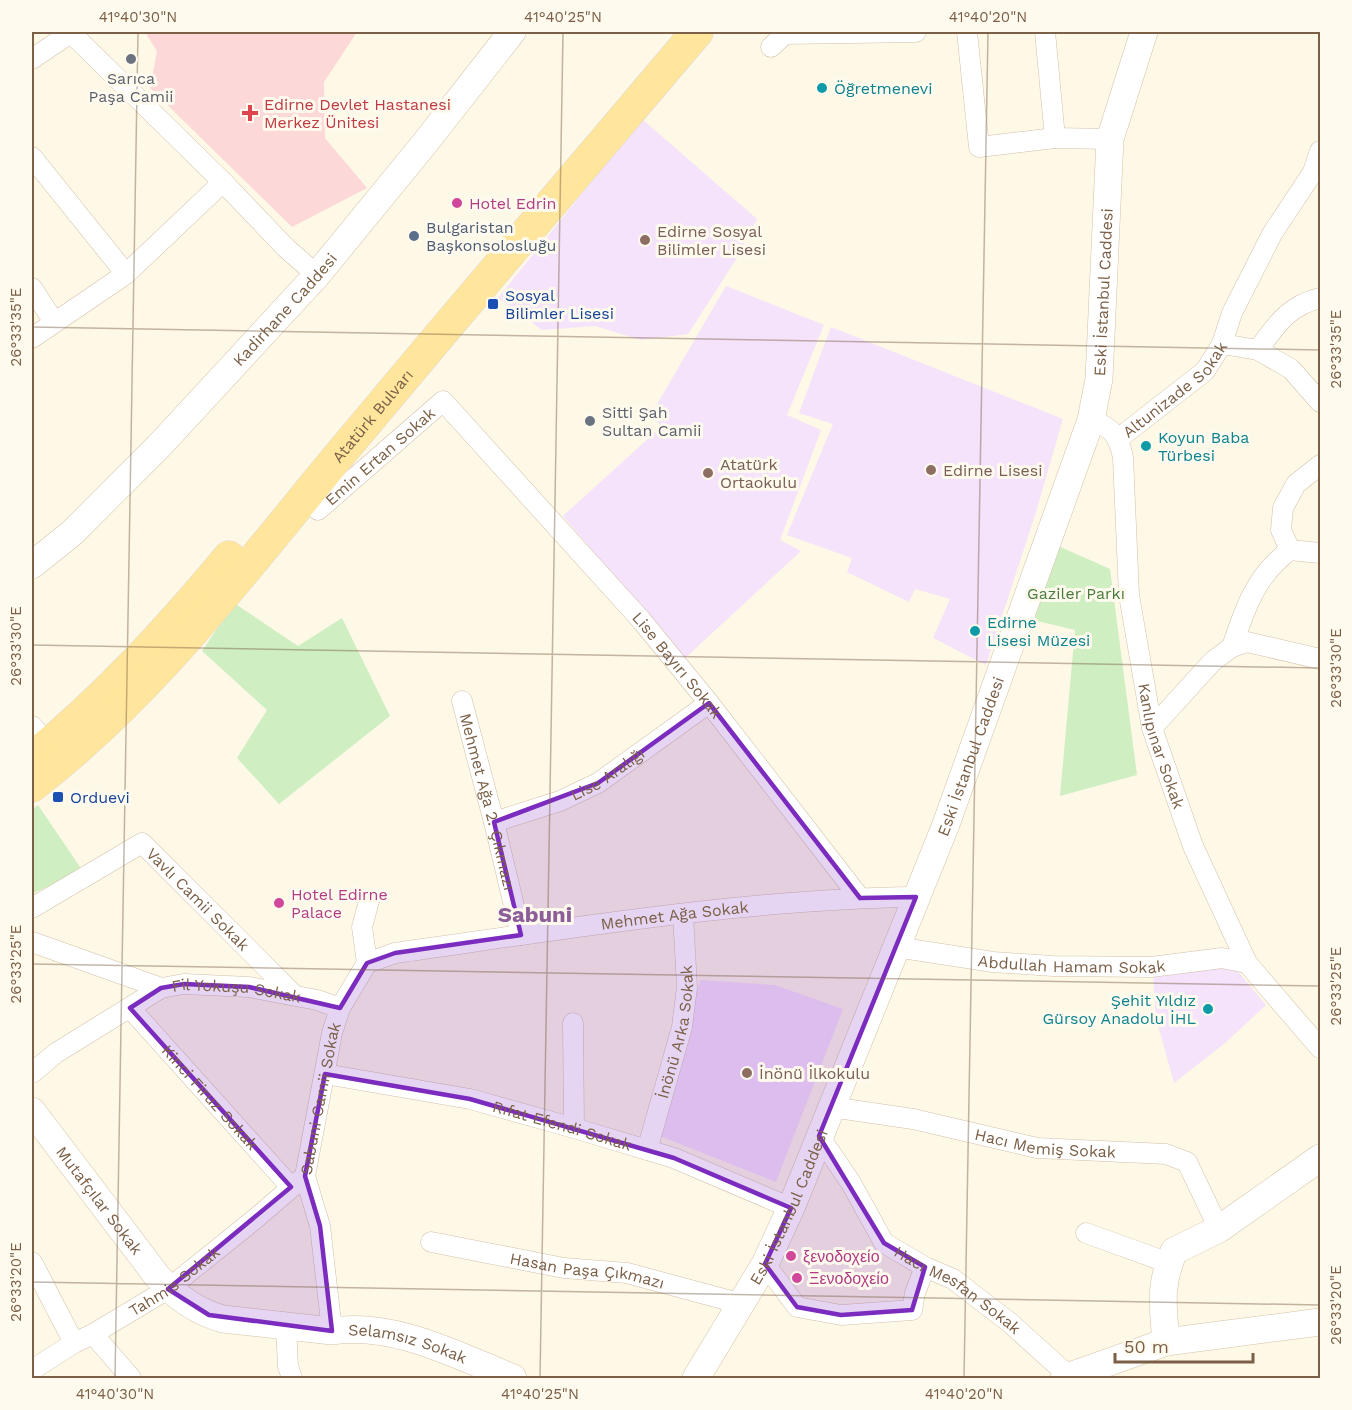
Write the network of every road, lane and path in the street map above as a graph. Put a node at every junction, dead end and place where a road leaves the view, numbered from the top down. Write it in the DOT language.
graph roads {
  1 [pos="512,32"];
  2 [pos="669,32"];
  3 [pos="697,32"];
  4 [pos="916,32"];
  5 [pos="967,32"];
  6 [pos="1045,32"];
  7 [pos="1144,32"];
  8 [pos="65,34"];
  9 [pos="771,47"];
  10 [pos="32,60"];
  11 [pos="1054,138"];
  12 [pos="1110,139"];
  13 [pos="1320,151"];
  14 [pos="32,157"];
  15 [pos="222,182"];
  16 [pos="126,274"];
  17 [pos="317,275"];
  18 [pos="32,288"];
  19 [pos="1320,298"];
  20 [pos="54,322"];
  21 [pos="32,338"];
  22 [pos="1222,344"];
  23 [pos="1258,350"];
  24 [pos="442,401"];
  25 [pos="1320,402"];
  26 [pos="1090,420"];
  27 [pos="1118,439"];
  28 [pos="1320,465"];
  29 [pos="318,510"];
  30 [pos="1290,550"];
  31 [pos="1320,553"];
  32 [pos="32,565"];
  33 [pos="1232,647"];
  34 [pos="1320,659"];
  35 [pos="462,701"];
  36 [pos="709,703"];
  37 [pos="1152,728"];
  38 [pos="37,742"];
  39 [pos="32,786"];
  40 [pos="494,822"];
  41 [pos="916,897"];
  42 [pos="860,898"];
  43 [pos="369,901"];
  44 [pos="32,908"];
  45 [pos="682,914"];
  46 [pos="521,935"];
  47 [pos="32,942"];
  48 [pos="896,947"];
  49 [pos="367,963"];
  50 [pos="1247,963"];
  51 [pos="161,988"];
  52 [pos="294,995"];
  53 [pos="129,1008"];
  54 [pos="340,1008"];
  55 [pos="573,1023"];
  56 [pos="1320,1048"];
  57 [pos="32,1073"];
  58 [pos="325,1074"];
  59 [pos="831,1107"];
  60 [pos="32,1111"];
  61 [pos="574,1128"];
  62 [pos="819,1136"];
  63 [pos="647,1149"];
  64 [pos="1320,1158"];
  65 [pos="298,1181"];
  66 [pos="790,1208"];
  67 [pos="1219,1229"];
  68 [pos="1086,1233"];
  69 [pos="431,1242"];
  70 [pos="32,1262"];
  71 [pos="1169,1263"];
  72 [pos="765,1264"];
  73 [pos="925,1267"];
  74 [pos="168,1289"];
  75 [pos="742,1304"];
  76 [pos="1320,1322"];
  77 [pos="286,1327"];
  78 [pos="332,1331"];
  79 [pos="93,1334"];
  80 [pos="1166,1342"];
  81 [pos="74,1343"];
  82 [pos="32,1370"];
  83 [pos="1079,1375"];
  84 [pos="131,1378"];
  85 [pos="292,1378"];
  86 [pos="479,1378"];
  87 [pos="513,1378"];
  88 [pos="696,1378"];
  1 -- 17 [label="street, Kadirhane Caddesi"];
  2 -- 38 [label="main road, Atatürk Bulvarı"];
  3 -- 39 [label="main road, Atatürk Bulvarı"];
  4 -- 9 [label="street"];
  5 -- 11 [label="street"];
  6 -- 11 [label="street"];
  7 -- 12 [label="street, Eski İstanbul Caddesi"];
  8 -- 10 [label="street"];
  8 -- 15 [label="street"];
  11 -- 12 [label="street"];
  12 -- 26 [label="street, Eski İstanbul Caddesi"];
  13 -- 22 [label="street"];
  14 -- 16 [label="street"];
  15 -- 16 [label="street"];
  15 -- 17 [label="street"];
  16 -- 20 [label="street"];
  17 -- 32 [label="street, Kadirhane Caddesi"];
  18 -- 20 [label="street"];
  19 -- 23 [label="street"];
  20 -- 21 [label="street"];
  22 -- 23 [label="street, Altunizade Sokak"];
  22 -- 27 [label="street, Altunizade Sokak"];
  23 -- 25 [label="street, Altunizade Sokak"];
  24 -- 29 [label="street, Emin Ertan Sokak"];
  24 -- 36 [label="street, Lise Bayırı Sokak"];
  26 -- 27 [label="street"];
  26 -- 41 [label="street, Eski İstanbul Caddesi"];
  27 -- 37 [label="street, Kanlıpınar Sokak"];
  28 -- 30 [label="street"];
  30 -- 31 [label="street"];
  30 -- 33 [label="street"];
  33 -- 34 [label="street"];
  33 -- 37 [label="street"];
  35 -- 40 [label="street, Mehmet Ağa 2. Çıkmazı"];
  36 -- 40 [label="street, Lise Aralığı"];
  36 -- 42 [label="street, Lise Bayırı Sokak"];
  37 -- 50 [label="street, Kanlıpınar Sokak"];
  40 -- 46 [label="street, Mehmet Ağa 2. Çıkmazı"];
  41 -- 42 [label="street"];
  41 -- 48 [label="street, Eski İstanbul Caddesi"];
  42 -- 45 [label="street, Mehmet Ağa Sokak"];
  43 -- 49 [label="street"];
  44 -- 52 [label="street, Vavlı Camii Sokak"];
  45 -- 46 [label="street, Mehmet Ağa Sokak"];
  45 -- 63 [label="street, İnönü Arka Sokak"];
  46 -- 49 [label="street, Mehmet Ağa Sokak"];
  47 -- 51 [label="street, Fil Yokuşu Sokak"];
  48 -- 50 [label="street, Abdullah Hamam Sokak"];
  48 -- 59 [label="street, Eski İstanbul Caddesi"];
  49 -- 54 [label="street"];
  50 -- 56 [label="street, Kanlıpınar Sokak"];
  51 -- 52 [label="street, Fil Yokuşu Sokak"];
  51 -- 53 [label="street"];
  52 -- 54 [label="street, Fil Yokuşu Sokak"];
  53 -- 57 [label="street"];
  53 -- 65 [label="street, Kinci Firuz Sokak"];
  54 -- 58 [label="street, Sabuni Camii Sokak"];
  55 -- 61 [label="street"];
  58 -- 61 [label="street, Rıfat Efendi Sokak"];
  58 -- 65 [label="street, Sabuni Camii Sokak"];
  59 -- 62 [label="street, Eski İstanbul Caddesi"];
  59 -- 67 [label="street, Hacı Memiş Sokak"];
  60 -- 74 [label="street, Mutafçılar Sokak"];
  61 -- 63 [label="street, Rıfat Efendi Sokak"];
  62 -- 66 [label="street, Eski İstanbul Caddesi"];
  62 -- 73 [label="street, Hacı Mesfan Sokak"];
  63 -- 66 [label="street, Rıfat Efendi Sokak"];
  64 -- 67 [label="street"];
  65 -- 74 [label="street, Tahmis Sokak"];
  65 -- 78 [label="street, Sabuni Camii Sokak"];
  66 -- 72 [label="street, Eski İstanbul Caddesi"];
  67 -- 71 [label="street"];
  68 -- 71 [label="street"];
  69 -- 75 [label="street, Hasan Paşa Çıkmazı"];
  70 -- 81 [label="street"];
  71 -- 80 [label="street"];
  72 -- 73 [label="street"];
  72 -- 75 [label="street, Eski İstanbul Caddesi"];
  73 -- 83 [label="street, Hacı Mesfan Sokak"];
  74 -- 77 [label="street, Selamsız Sokak"];
  74 -- 79 [label="street, Tahmis Sokak"];
  75 -- 88 [label="street, Eski İstanbul Caddesi"];
  76 -- 80 [label="street"];
  77 -- 78 [label="street, Selamsız Sokak"];
  77 -- 85 [label="street"];
  78 -- 86 [label="street, Selamsız Sokak"];
  78 -- 87 [label="street, Selamsız Sokak"];
  79 -- 81 [label="street, Tahmis Sokak"];
  79 -- 84 [label="street"];
  80 -- 83 [label="street"];
  81 -- 82 [label="street, Tahmis Sokak"];
}
